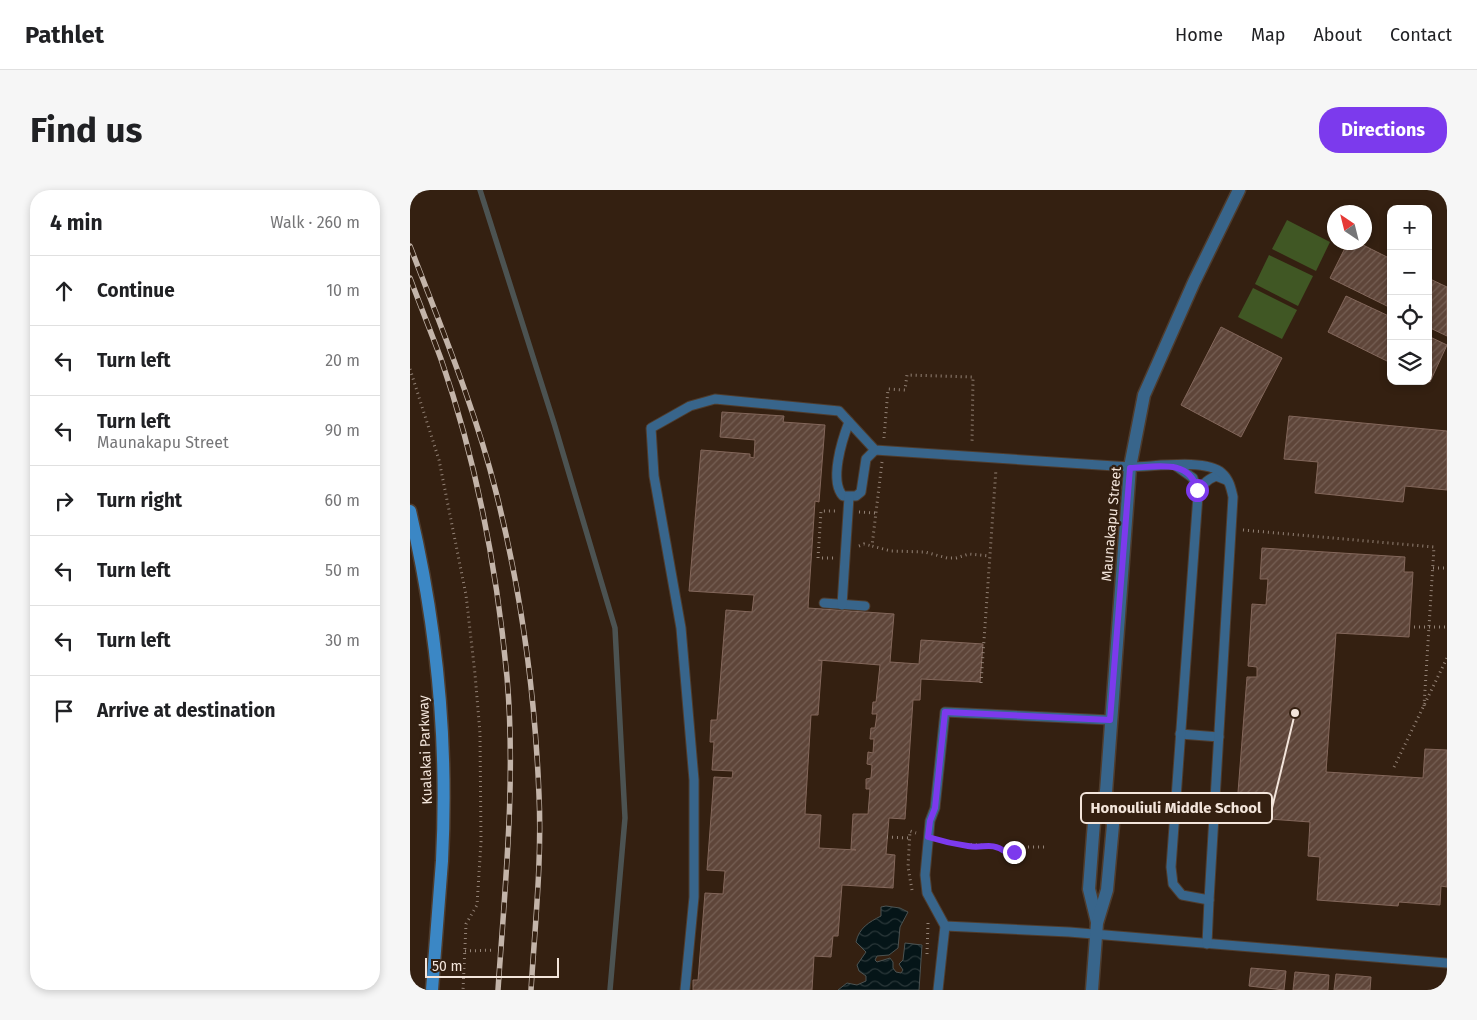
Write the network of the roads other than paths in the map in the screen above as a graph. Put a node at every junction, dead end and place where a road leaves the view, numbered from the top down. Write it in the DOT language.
graph roads {
  1 [pos="1239,190"];
  2 [pos="849,422"];
  3 [pos="875,450"];
  4 [pos="1176,466"];
  5 [pos="1130,468"];
  6 [pos="1229,481"];
  7 [pos="1198,495"];
  8 [pos="849,497"];
  9 [pos="410,511"];
  10 [pos="824,603"];
  11 [pos="842,605"];
  12 [pos="865,606"];
  13 [pos="1110,720"];
  14 [pos="1180,734"];
  15 [pos="1219,736"];
  16 [pos="1106,792"];
  17 [pos="1209,900"];
  18 [pos="945,926"];
  19 [pos="1096,929"];
  20 [pos="1207,944"];
  21 [pos="1447,963"];
  22 [pos="432,990"];
  23 [pos="685,990"];
  24 [pos="938,990"];
  25 [pos="1092,990"];
  1 -- 5 [label="street, Maunakapu Street"];
  2 -- 3 [label="lane"];
  2 -- 8 [label="lane"];
  2 -- 23 [label="lane"];
  3 -- 5 [label="lane"];
  3 -- 8 [label="lane"];
  4 -- 5 [label="lane"];
  4 -- 6 [label="lane"];
  4 -- 7 [label="lane"];
  5 -- 13 [label="street, Maunakapu Street"];
  6 -- 7 [label="lane"];
  6 -- 15 [label="lane"];
  7 -- 14 [label="lane"];
  8 -- 11 [label="lane"];
  9 -- 22 [label="main road, Kualakai Parkway"];
  10 -- 11 [label="lane"];
  11 -- 12 [label="lane"];
  13 -- 16 [label="street, Maunakapu Street"];
  13 -- 18 [label="lane"];
  14 -- 15 [label="lane"];
  14 -- 17 [label="lane"];
  15 -- 17 [label="lane"];
  16 -- 19 [label="street, Maunakapu Street"];
  16 -- 19 [label="street, Maunakapu Street"];
  17 -- 20 [label="lane"];
  18 -- 19 [label="lane"];
  18 -- 24 [label="lane"];
  19 -- 20 [label="lane"];
  19 -- 25 [label="street, Maunakapu Street"];
  20 -- 21 [label="lane"];
}
